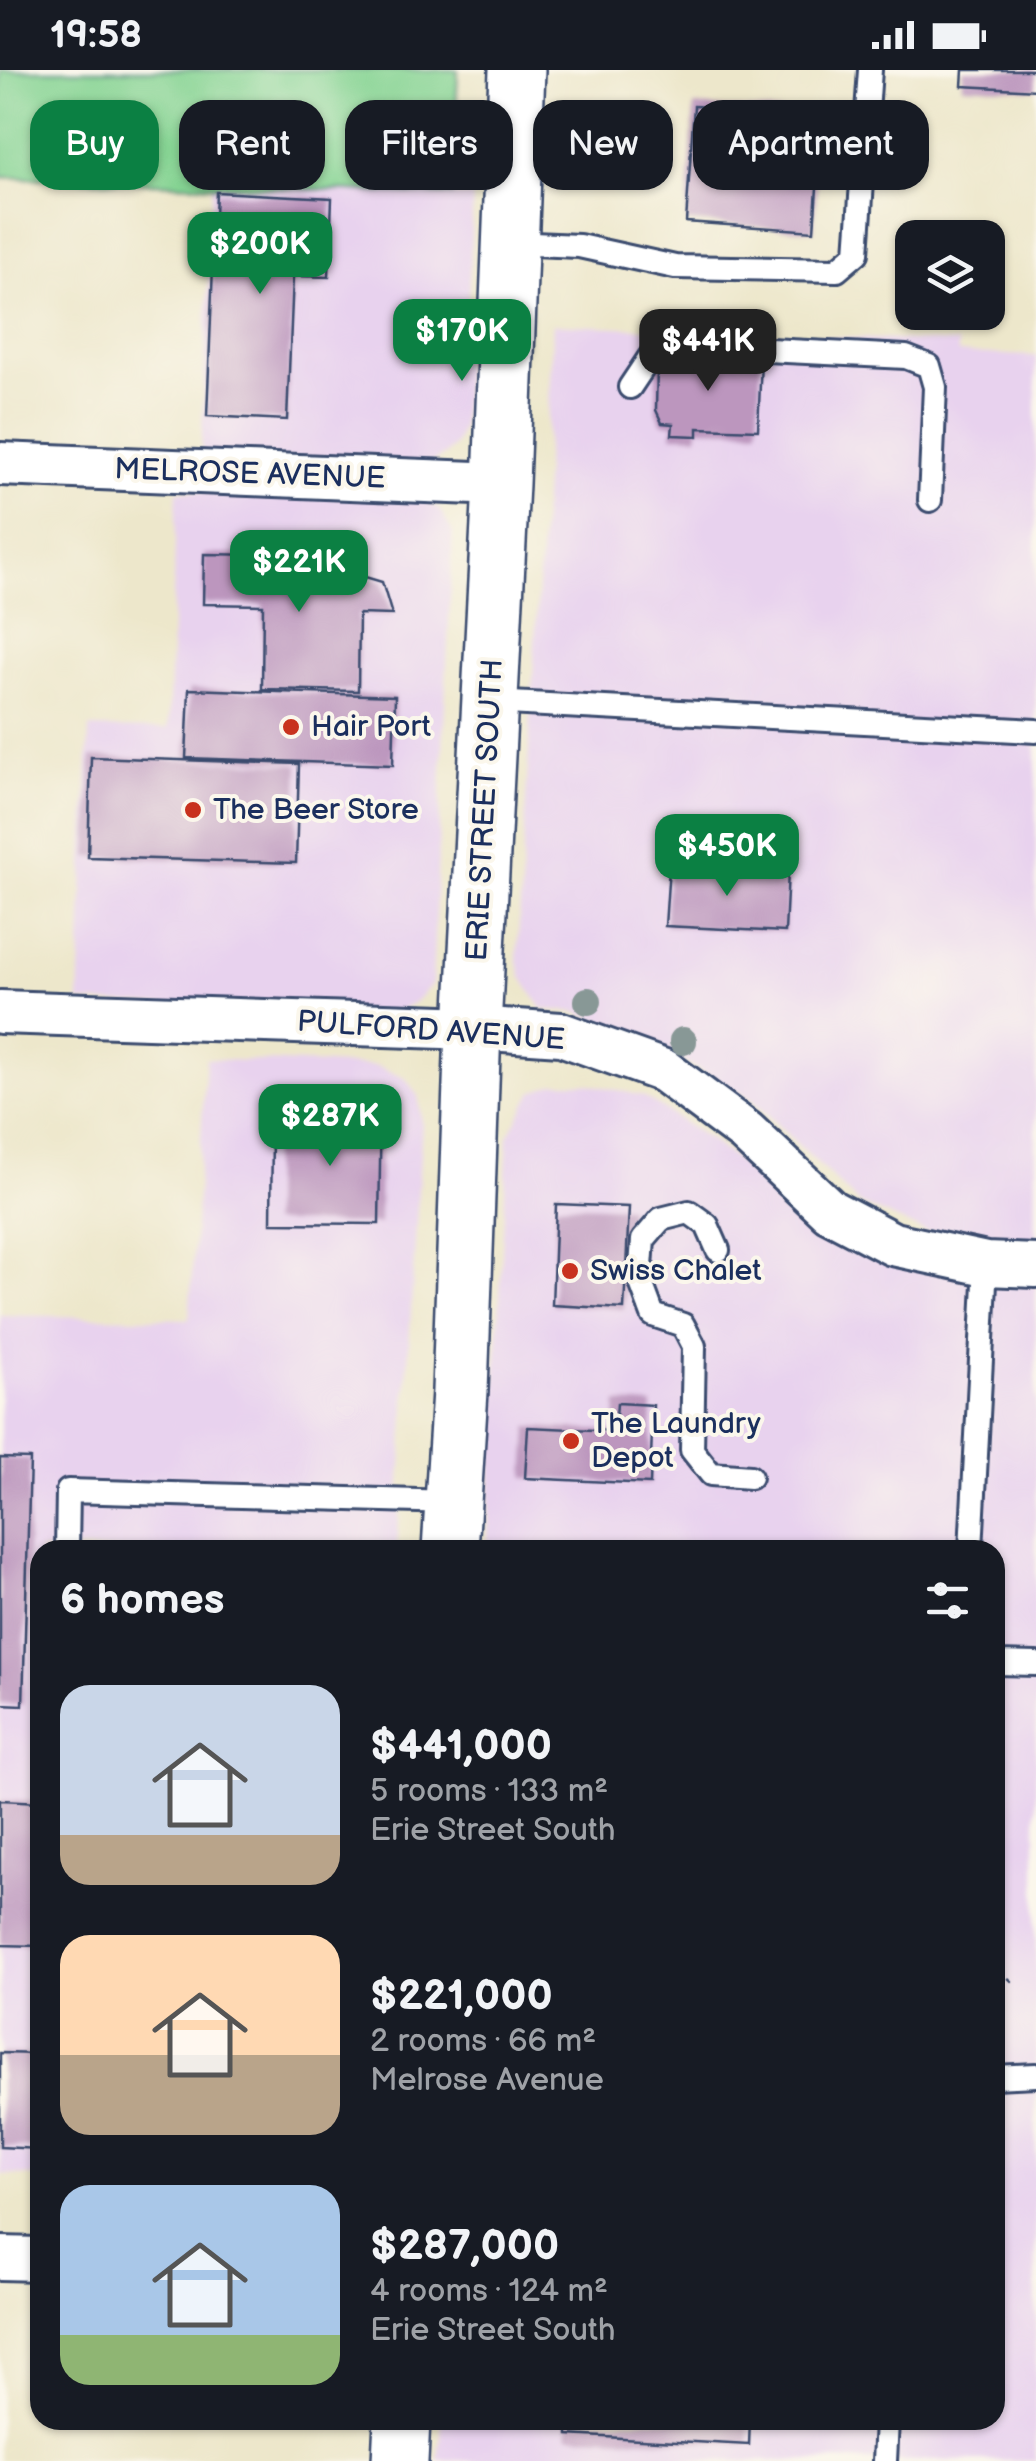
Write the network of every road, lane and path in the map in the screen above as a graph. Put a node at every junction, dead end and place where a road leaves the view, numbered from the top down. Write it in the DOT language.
graph roads {
  1 [pos="517,70"];
  2 [pos="870,70"];
  3 [pos="510,242"];
  4 [pos="630,387"];
  5 [pos="0,464"];
  6 [pos="501,484"];
  7 [pos="930,500"];
  8 [pos="490,702"];
  9 [pos="1036,731"];
  10 [pos="0,1012"];
  11 [pos="474,1028"];
  12 [pos="718,1250"];
  13 [pos="986,1264"];
  14 [pos="1036,1266"];
  15 [pos="750,1476"];
  16 [pos="451,1526"];
  17 [pos="67,1540"];
  18 [pos="972,1540"];
  19 [pos="1005,1663"];
  20 [pos="1036,1664"];
  21 [pos="1016,1974"];
  22 [pos="1005,1986"];
  23 [pos="1036,2075"];
  24 [pos="1005,2077"];
  25 [pos="0,2258"];
  26 [pos="30,2259"];
  27 [pos="402,2430"];
  28 [pos="886,2430"];
  29 [pos="400,2461"];
  30 [pos="884,2461"];
  1 -- 3 [label="main road, ERIE STREET SOUTH"];
  2 -- 3 [label="lane"];
  3 -- 6 [label="main road, ERIE STREET SOUTH"];
  4 -- 7 [label="lane"];
  5 -- 6 [label="street, MELROSE AVENUE"];
  6 -- 8 [label="main road, ERIE STREET SOUTH"];
  8 -- 9 [label="lane"];
  8 -- 11 [label="main road, ERIE STREET SOUTH"];
  10 -- 11 [label="street, PULFORD AVENUE"];
  11 -- 13 [label="street, PULFORD AVENUE"];
  11 -- 16 [label="main road, ERIE STREET SOUTH"];
  12 -- 15 [label="lane"];
  13 -- 14 [label="street, PULFORD AVENUE"];
  13 -- 18 [label="lane"];
  16 -- 17 [label="lane"];
  19 -- 20 [label="lane"];
  21 -- 22 [label="path"];
  23 -- 24 [label="lane"];
  25 -- 26 [label="street"];
  27 -- 29 [label="main road"];
  28 -- 30 [label="lane"];
}
